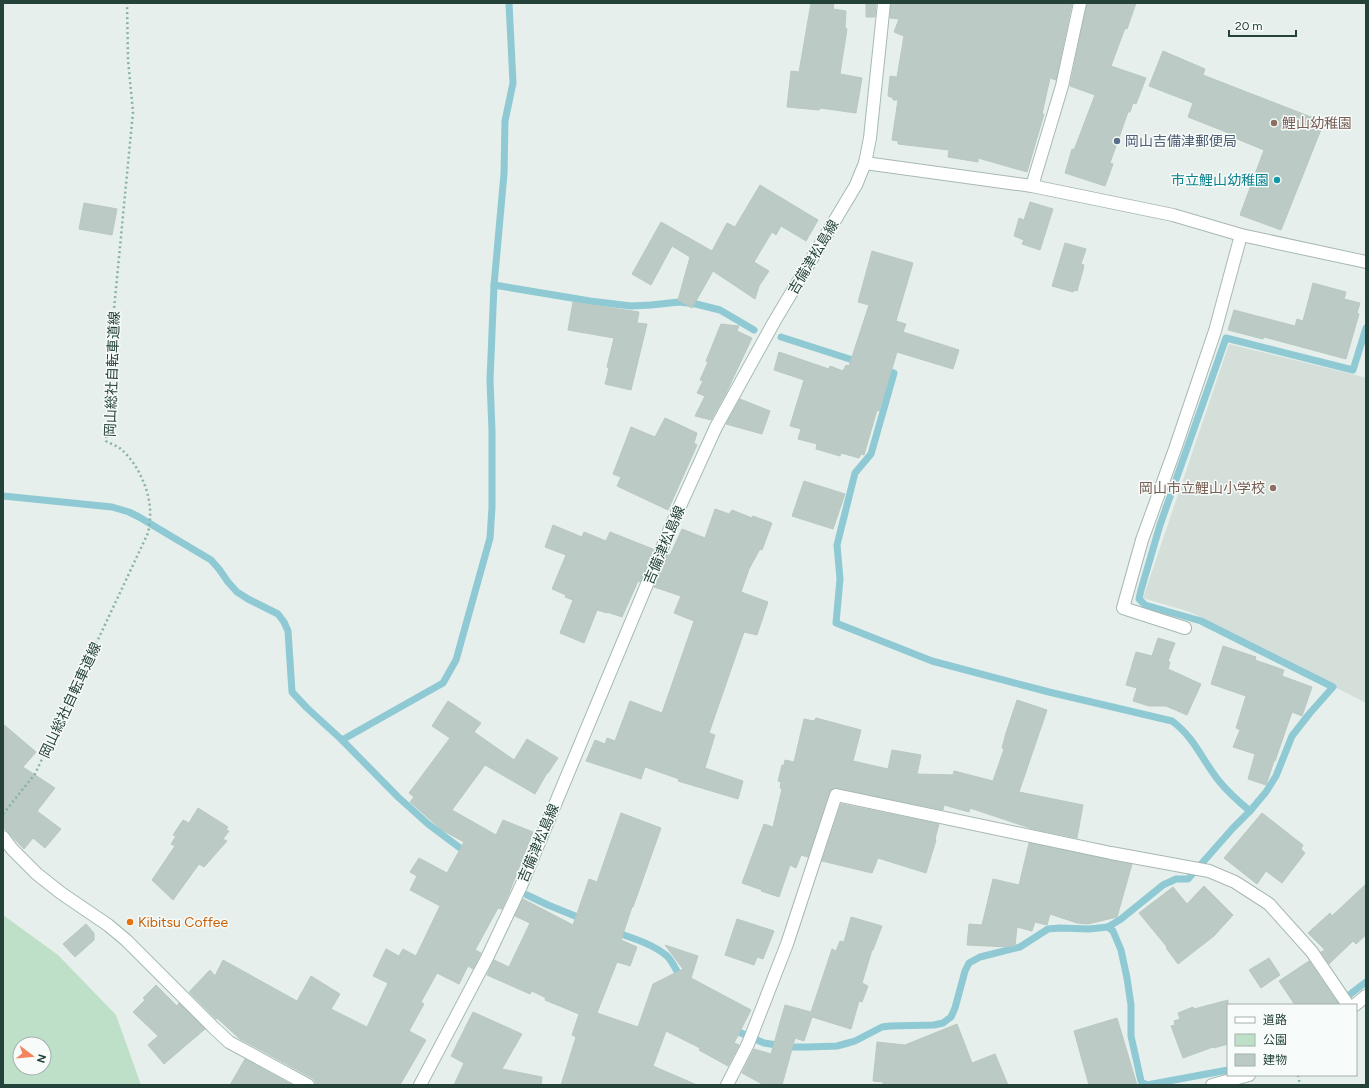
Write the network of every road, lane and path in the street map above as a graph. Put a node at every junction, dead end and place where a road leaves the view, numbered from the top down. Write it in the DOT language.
graph roads {
  1 [pos="128,3"];
  2 [pos="884,3"];
  3 [pos="1080,3"];
  4 [pos="865,163"];
  5 [pos="1032,186"];
  6 [pos="1241,235"];
  7 [pos="1366,262"];
  8 [pos="1185,628"];
  9 [pos="3,814"];
  10 [pos="3,837"];
  11 [pos="1366,996"];
  12 [pos="1347,1004"];
  13 [pos="1356,1004"];
  14 [pos="1246,1076"];
  15 [pos="308,1085"];
  16 [pos="420,1085"];
  17 [pos="727,1085"];
  18 [pos="1212,1085"];
  1 -- 9 [label="path, 岡山総社自転車道線"];
  2 -- 4 [label="street, 吉備津松島線"];
  3 -- 5 [label="street"];
  4 -- 5 [label="street"];
  4 -- 16 [label="street, 吉備津松島線"];
  5 -- 6 [label="street"];
  6 -- 7 [label="street"];
  6 -- 8 [label="street"];
  10 -- 15 [label="street"];
  11 -- 13 [label="street"];
  12 -- 17 [label="street"];
  14 -- 18 [label="street"];
}
